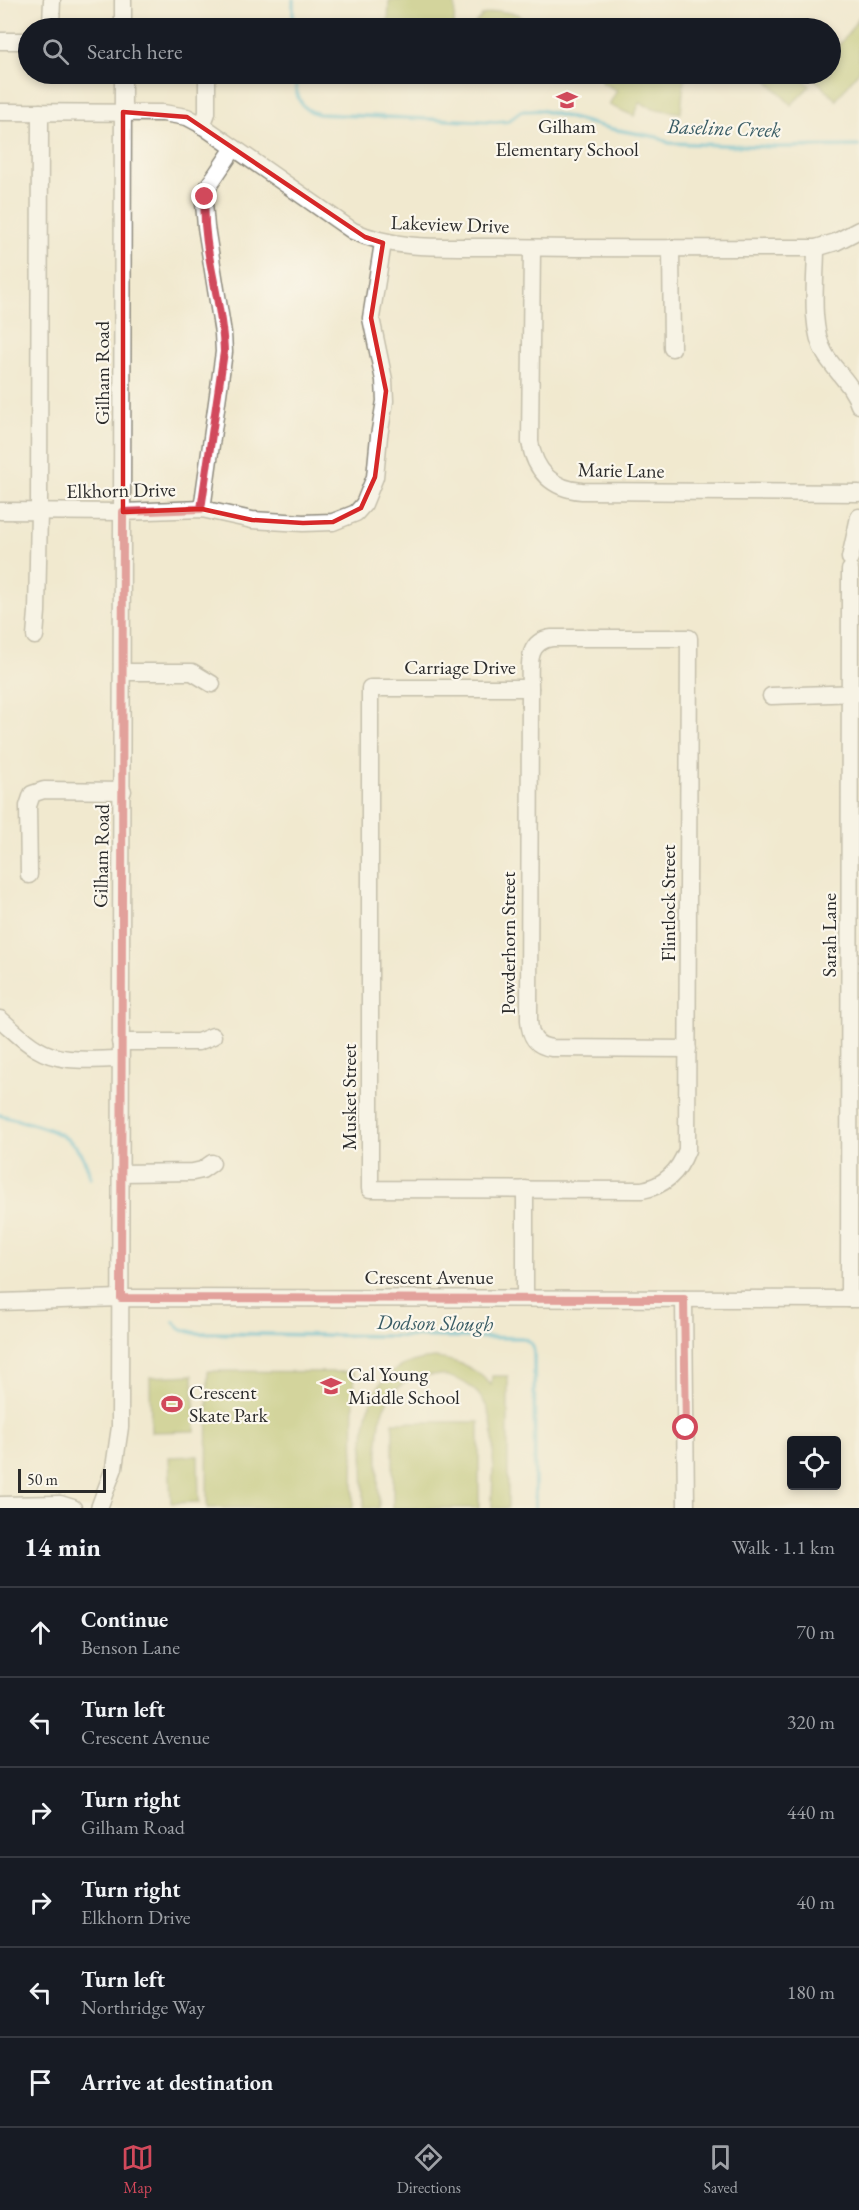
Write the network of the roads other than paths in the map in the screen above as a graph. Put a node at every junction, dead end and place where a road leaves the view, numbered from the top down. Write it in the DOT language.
graph roads {
  1 [pos="52,0"];
  2 [pos="123,0"];
  3 [pos="51,18"];
  4 [pos="123,18"];
  5 [pos="0,41"];
  6 [pos="18,41"];
  7 [pos="123,84"];
  8 [pos="207,84"];
  9 [pos="0,111"];
  10 [pos="40,112"];
  11 [pos="123,112"];
  12 [pos="201,126"];
  13 [pos="234,148"];
  14 [pos="859,230"];
  15 [pos="383,243"];
  16 [pos="532,248"];
  17 [pos="672,248"];
  18 [pos="816,248"];
  19 [pos="672,348"];
  20 [pos="859,405"];
  21 [pos="859,493"];
  22 [pos="201,509"];
  23 [pos="0,511"];
  24 [pos="39,511"];
  25 [pos="123,512"];
  26 [pos="859,517"];
  27 [pos="35,636"];
  28 [pos="689,638"];
  29 [pos="123,672"];
  30 [pos="212,684"];
  31 [pos="370,688"];
  32 [pos="530,688"];
  33 [pos="848,693"];
  34 [pos="771,696"];
  35 [pos="123,790"];
  36 [pos="29,875"];
  37 [pos="0,1019"];
  38 [pos="213,1036"];
  39 [pos="120,1041"];
  40 [pos="688,1049"];
  41 [pos="120,1059"];
  42 [pos="212,1163"];
  43 [pos="679,1167"];
  44 [pos="120,1173"];
  45 [pos="525,1189"];
  46 [pos="121,1298"];
  47 [pos="525,1298"];
  48 [pos="684,1299"];
  49 [pos="854,1299"];
  50 [pos="0,1302"];
  51 [pos="0,1505"];
  52 [pos="73,1508"];
  53 [pos="99,1508"];
  54 [pos="686,1508"];
  1 -- 3 [label="street"];
  2 -- 4 [label="street"];
  5 -- 6 [label="street"];
  7 -- 11 [label="street, Gilham Road"];
  8 -- 12 [label="street"];
  9 -- 10 [label="street, Lakeview Drive"];
  10 -- 11 [label="street, Lakeview Drive"];
  10 -- 24 [label="street"];
  11 -- 12 [label="street, Lakeview Drive"];
  11 -- 25 [label="street, Gilham Road"];
  12 -- 13 [label="street, Lakeview Drive"];
  13 -- 15 [label="street, Lakeview Drive"];
  13 -- 22 [label="street"];
  14 -- 18 [label="street, Lakeview Drive"];
  15 -- 16 [label="street, Lakeview Drive"];
  15 -- 22 [label="street, Elkhorn Drive"];
  16 -- 17 [label="street, Lakeview Drive"];
  16 -- 21 [label="street, Marie Lane"];
  17 -- 18 [label="street, Lakeview Drive"];
  17 -- 19 [label="street"];
  18 -- 20 [label="street"];
  22 -- 25 [label="street, Elkhorn Drive"];
  23 -- 24 [label="street, Elkhorn Drive"];
  24 -- 25 [label="street, Elkhorn Drive"];
  24 -- 27 [label="street"];
  25 -- 29 [label="street, Gilham Road"];
  26 -- 33 [label="street, Sarah Lane"];
  28 -- 32 [label="street, Carriage Drive"];
  28 -- 40 [label="street, Flintlock Street"];
  29 -- 30 [label="street"];
  29 -- 35 [label="street, Gilham Road"];
  31 -- 32 [label="street, Carriage Drive"];
  31 -- 45 [label="street, Musket Street"];
  32 -- 40 [label="street, Powderhorn Street"];
  33 -- 34 [label="street"];
  33 -- 49 [label="street, Sarah Lane"];
  35 -- 36 [label="street"];
  35 -- 39 [label="street, Gilham Road"];
  37 -- 41 [label="street"];
  38 -- 39 [label="street"];
  39 -- 41 [label="street, Gilham Road"];
  40 -- 43 [label="street, Flintlock Street"];
  41 -- 44 [label="street, Gilham Road"];
  42 -- 44 [label="street"];
  43 -- 45 [label="street, Musket Street"];
  44 -- 46 [label="street, Gilham Road"];
  45 -- 47 [label="street"];
  46 -- 47 [label="street, Crescent Avenue"];
  46 -- 50 [label="street, Crescent Avenue"];
  46 -- 53 [label="street, Gilham Road"];
  47 -- 48 [label="street, Crescent Avenue"];
  48 -- 49 [label="street, Crescent Avenue"];
  48 -- 54 [label="street"];
  51 -- 52 [label="street"];
}
